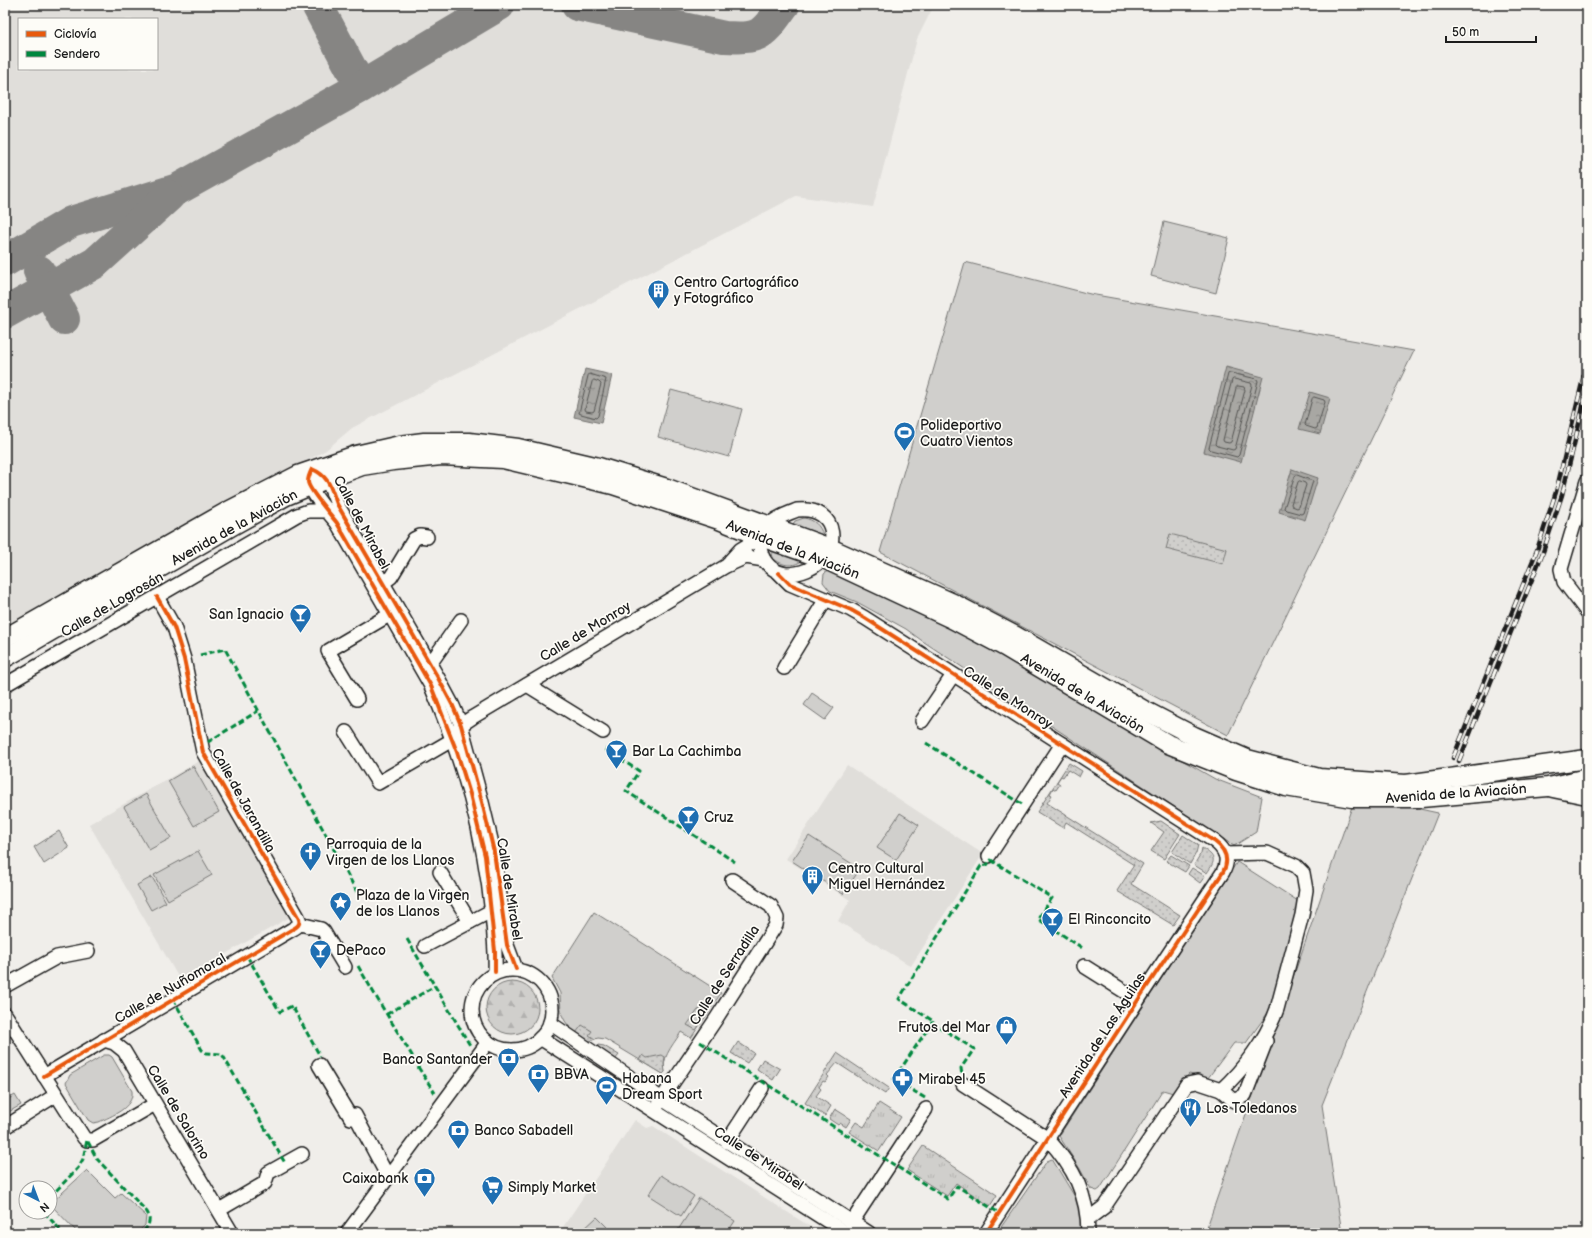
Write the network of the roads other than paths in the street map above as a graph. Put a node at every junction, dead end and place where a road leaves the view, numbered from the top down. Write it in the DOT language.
graph roads {
  1 [pos="327,479"];
  2 [pos="1587,481"];
  3 [pos="308,485"];
  4 [pos="328,511"];
  5 [pos="297,515"];
  6 [pos="734,526"];
  7 [pos="765,531"];
  8 [pos="427,537"];
  9 [pos="741,549"];
  10 [pos="822,558"];
  11 [pos="764,560"];
  12 [pos="726,566"];
  13 [pos="779,573"];
  14 [pos="379,587"];
  15 [pos="157,597"];
  16 [pos="821,597"];
  17 [pos="394,612"];
  18 [pos="1587,612"];
  19 [pos="461,620"];
  20 [pos="5,638"];
  21 [pos="5,658"];
  22 [pos="430,664"];
  23 [pos="784,668"];
  24 [pos="953,674"];
  25 [pos="5,685"];
  26 [pos="527,685"];
  27 [pos="357,699"];
  28 [pos="922,721"];
  29 [pos="461,725"];
  30 [pos="346,732"];
  31 [pos="603,732"];
  32 [pos="452,740"];
  33 [pos="1062,744"];
  34 [pos="1587,759"];
  35 [pos="1587,778"];
  36 [pos="1548,787"];
  37 [pos="1587,795"];
  38 [pos="1223,850"];
  39 [pos="989,856"];
  40 [pos="440,872"];
  41 [pos="732,880"];
  42 [pos="501,900"];
  43 [pos="491,911"];
  44 [pos="299,920"];
  45 [pos="470,922"];
  46 [pos="425,946"];
  47 [pos="88,951"];
  48 [pos="1084,966"];
  49 [pos="345,967"];
  50 [pos="516,969"];
  51 [pos="495,972"];
  52 [pos="5,986"];
  53 [pos="1138,1000"];
  54 [pos="5,1014"];
  55 [pos="550,1023"];
  56 [pos="1272,1024"];
  57 [pos="10,1033"];
  58 [pos="540,1038"];
  59 [pos="104,1040"];
  60 [pos="488,1042"];
  61 [pos="319,1065"];
  62 [pos="44,1076"];
  63 [pos="962,1084"];
  64 [pos="762,1088"];
  65 [pos="1221,1090"];
  66 [pos="56,1095"];
  67 [pos="662,1099"];
  68 [pos="155,1104"];
  69 [pos="926,1109"];
  70 [pos="654,1110"];
  71 [pos="5,1127"];
  72 [pos="1048,1139"];
  73 [pos="727,1142"];
  74 [pos="302,1154"];
  75 [pos="388,1177"];
  76 [pos="219,1210"];
  77 [pos="1088,1219"];
  78 [pos="849,1228"];
  79 [pos="232,1233"];
  80 [pos="347,1233"];
  81 [pos="869,1233"];
  82 [pos="986,1233"];
  83 [pos="1088,1233"];
  1 -- 3 [label="main road, Avenida de la Aviación"];
  1 -- 6 [label="main road, Avenida de la Aviación"];
  1 -- 14 [label="street, Calle de Mirabel"];
  2 -- 18 [label="street"];
  3 -- 4 [label="street, Calle de Mirabel"];
  3 -- 5 [label="street, Calle de Logrosán"];
  3 -- 7 [label="main road, Avenida de la Aviación"];
  3 -- 20 [label="main road, Avenida de la Aviación"];
  3 -- 21 [label="main road, Avenida de la Aviación"];
  4 -- 5 [label="street, Calle de Logrosán"];
  4 -- 14 [label="street, Calle de Mirabel"];
  5 -- 15 [label="street, Calle de Logrosán"];
  6 -- 7 [label="main road, Avenida de la Aviación"];
  6 -- 9 [label="street"];
  7 -- 9 [label="street, Calle de Monroy"];
  7 -- 10 [label="main road, Avenida de la Aviación"];
  7 -- 10 [label="street, Calle de Monroy"];
  7 -- 11 [label="street"];
  8 -- 14 [label="street, Calle de Mirabel"];
  9 -- 12 [label="street, Calle de Monroy"];
  10 -- 13 [label="street"];
  10 -- 16 [label="street, Calle de Monroy"];
  10 -- 34 [label="main road, Avenida de la Aviación"];
  10 -- 36 [label="main road, Avenida de la Aviación"];
  11 -- 12 [label="street, Calle de Monroy"];
  11 -- 13 [label="street, Calle de Monroy"];
  12 -- 26 [label="street, Calle de Monroy"];
  13 -- 16 [label="street, Calle de Monroy"];
  14 -- 17 [label="street, Calle de Mirabel"];
  15 -- 25 [label="street, Calle de Logrosán"];
  15 -- 44 [label="street, Calle de Jarandilla"];
  16 -- 23 [label="street"];
  16 -- 24 [label="street, Calle de Monroy"];
  17 -- 22 [label="street, Calle de Mirabel"];
  17 -- 27 [label="street"];
  17 -- 32 [label="street, Calle de Mirabel"];
  19 -- 22 [label="street"];
  22 -- 29 [label="street, Calle de Mirabel"];
  24 -- 28 [label="street, Calle de Monroy"];
  24 -- 33 [label="street, Calle de Monroy"];
  26 -- 29 [label="street, Calle de Monroy"];
  26 -- 31 [label="street"];
  29 -- 32 [label="street"];
  29 -- 42 [label="street, Calle de Mirabel"];
  30 -- 32 [label="street"];
  32 -- 43 [label="street, Calle de Mirabel"];
  33 -- 38 [label="street, Calle de Monroy"];
  33 -- 39 [label="street, Calle de Monroy"];
  35 -- 36 [label="main road, Avenida de la Aviación"];
  36 -- 37 [label="main road"];
  38 -- 53 [label="street, Avenida de Las Águilas"];
  38 -- 56 [label="street"];
  40 -- 45 [label="street"];
  41 -- 67 [label="street, Calle de Serradilla"];
  42 -- 43 [label="street, Calle de Mirabel"];
  42 -- 50 [label="street, Calle de Mirabel"];
  43 -- 45 [label="street, Calle de Mirabel"];
  43 -- 51 [label="street, Calle de Mirabel"];
  44 -- 49 [label="street"];
  44 -- 59 [label="street, Calle de Nuñomoral"];
  45 -- 46 [label="street, Calle de Mirabel"];
  47 -- 52 [label="street"];
  48 -- 53 [label="street, Avenida de Las Águilas"];
  50 -- 51 [label="street"];
  50 -- 55 [label="street"];
  51 -- 60 [label="street"];
  53 -- 72 [label="street, Avenida de Las Águilas"];
  54 -- 57 [label="street"];
  55 -- 58 [label="street"];
  55 -- 67 [label="street, Calle de Mirabel"];
  56 -- 65 [label="street"];
  56 -- 65 [label="street"];
  57 -- 62 [label="street"];
  58 -- 60 [label="street"];
  58 -- 70 [label="street, Calle de Mirabel"];
  59 -- 62 [label="street, Calle de Nuñomoral"];
  59 -- 68 [label="street, Calle de Salorino"];
  60 -- 75 [label="street"];
  61 -- 75 [label="street"];
  62 -- 66 [label="street"];
  63 -- 72 [label="street"];
  64 -- 73 [label="street, Calle de Mirabel"];
  65 -- 77 [label="street"];
  66 -- 68 [label="street"];
  66 -- 71 [label="street"];
  67 -- 70 [label="street"];
  67 -- 73 [label="street, Calle de Mirabel"];
  68 -- 76 [label="street, Calle de Salorino"];
  69 -- 78 [label="street"];
  70 -- 78 [label="street, Calle de Mirabel"];
  72 -- 77 [label="street"];
  72 -- 82 [label="street, Avenida de Las Águilas"];
  73 -- 78 [label="street, Calle de Mirabel"];
  74 -- 76 [label="street"];
  75 -- 80 [label="street"];
  76 -- 79 [label="street, Calle de Salorino"];
  77 -- 83 [label="street"];
  78 -- 81 [label="street, Calle de Mirabel"];
}
